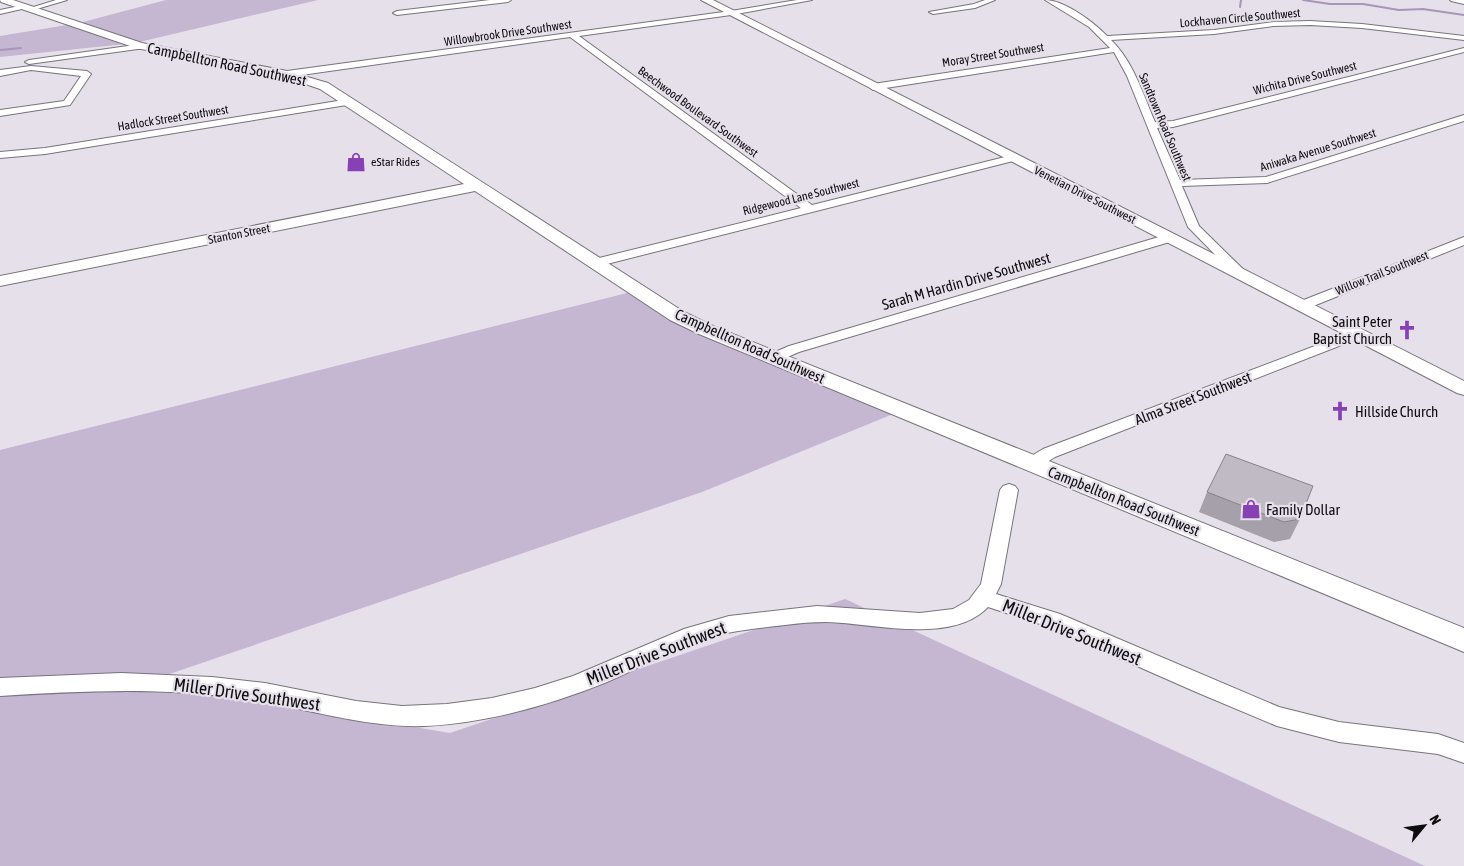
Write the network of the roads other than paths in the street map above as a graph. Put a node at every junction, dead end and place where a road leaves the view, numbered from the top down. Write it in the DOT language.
graph roads {
  1 [pos="4,0"];
  2 [pos="64,0"];
  3 [pos="508,0"];
  4 [pos="706,0"];
  5 [pos="809,0"];
  6 [pos="992,0"];
  7 [pos="1048,0"];
  8 [pos="1453,0"];
  9 [pos="1464,2"];
  10 [pos="27,8"];
  11 [pos="0,12"];
  12 [pos="933,12"];
  13 [pos="397,13"];
  14 [pos="731,13"];
  15 [pos="572,35"];
  16 [pos="1107,38"];
  17 [pos="1464,38"];
  18 [pos="142,46"];
  19 [pos="1116,49"];
  20 [pos="1464,50"];
  21 [pos="65,57"];
  22 [pos="0,66"];
  23 [pos="54,70"];
  24 [pos="0,73"];
  25 [pos="287,74"];
  26 [pos="874,87"];
  27 [pos="350,102"];
  28 [pos="0,113"];
  29 [pos="1464,118"];
  30 [pos="1151,125"];
  31 [pos="0,155"];
  32 [pos="1013,158"];
  33 [pos="1175,183"];
  34 [pos="477,186"];
  35 [pos="810,209"];
  36 [pos="1170,238"];
  37 [pos="1464,240"];
  38 [pos="595,263"];
  39 [pos="1245,277"];
  40 [pos="0,281"];
  41 [pos="1301,306"];
  42 [pos="1357,334"];
  43 [pos="772,358"];
  44 [pos="1464,390"];
  45 [pos="1031,464"];
  46 [pos="1009,490"];
  47 [pos="985,598"];
  48 [pos="1464,640"];
  49 [pos="0,687"];
  50 [pos="1464,753"];
  1 -- 10 [label="main road, Campbellton Road Southwest"];
  2 -- 10 [label="street"];
  3 -- 13 [label="street"];
  4 -- 14 [label="main road, Venetian Drive Southwest"];
  5 -- 14 [label="street, Willowbrook Drive Southwest"];
  6 -- 12 [label="street"];
  7 -- 16 [label="street, Sandtown Road Southwest"];
  8 -- 9 [label="street"];
  10 -- 11 [label="street"];
  10 -- 18 [label="main road, Campbellton Road Southwest"];
  14 -- 15 [label="street, Willowbrook Drive Southwest"];
  14 -- 26 [label="main road, Venetian Drive Southwest"];
  15 -- 25 [label="street, Willowbrook Drive Southwest"];
  15 -- 35 [label="street, Beechwood Boulevard Southwest"];
  16 -- 17 [label="street, Lockhaven Circle Southwest"];
  16 -- 19 [label="street, Sandtown Road Southwest"];
  18 -- 21 [label="street"];
  18 -- 25 [label="main road, Campbellton Road Southwest"];
  19 -- 26 [label="street, Moray Street Southwest"];
  19 -- 30 [label="street, Sandtown Road Southwest"];
  20 -- 30 [label="street, Wichita Drive Southwest"];
  21 -- 22 [label="street"];
  21 -- 23 [label="street"];
  23 -- 24 [label="street"];
  23 -- 28 [label="street"];
  25 -- 27 [label="main road, Campbellton Road Southwest"];
  26 -- 32 [label="main road, Venetian Drive Southwest"];
  27 -- 31 [label="street, Hadlock Street Southwest"];
  27 -- 34 [label="main road, Campbellton Road Southwest"];
  29 -- 33 [label="street, Aniwaka Avenue Southwest"];
  30 -- 33 [label="street, Sandtown Road Southwest"];
  32 -- 35 [label="street, Ridgewood Lane Southwest"];
  32 -- 36 [label="main road, Venetian Drive Southwest"];
  33 -- 39 [label="street, Sandtown Road Southwest"];
  34 -- 38 [label="main road, Campbellton Road Southwest"];
  34 -- 40 [label="main road, Stanton Street"];
  35 -- 38 [label="street, Ridgewood Lane Southwest"];
  36 -- 39 [label="main road, Venetian Drive Southwest"];
  36 -- 43 [label="street, Sarah M Hardin Drive Southwest"];
  37 -- 41 [label="street, Willow Trail Southwest"];
  38 -- 43 [label="main road, Campbellton Road Southwest"];
  39 -- 41 [label="main road, Venetian Drive Southwest"];
  41 -- 42 [label="main road, Venetian Drive Southwest"];
  42 -- 44 [label="main road, Venetian Drive Southwest"];
  42 -- 45 [label="street, Alma Street Southwest"];
  43 -- 45 [label="main road, Campbellton Road Southwest"];
  45 -- 48 [label="main road, Campbellton Road Southwest"];
  46 -- 47 [label="street"];
  47 -- 49 [label="street, Miller Drive Southwest"];
  47 -- 50 [label="street, Miller Drive Southwest"];
}
